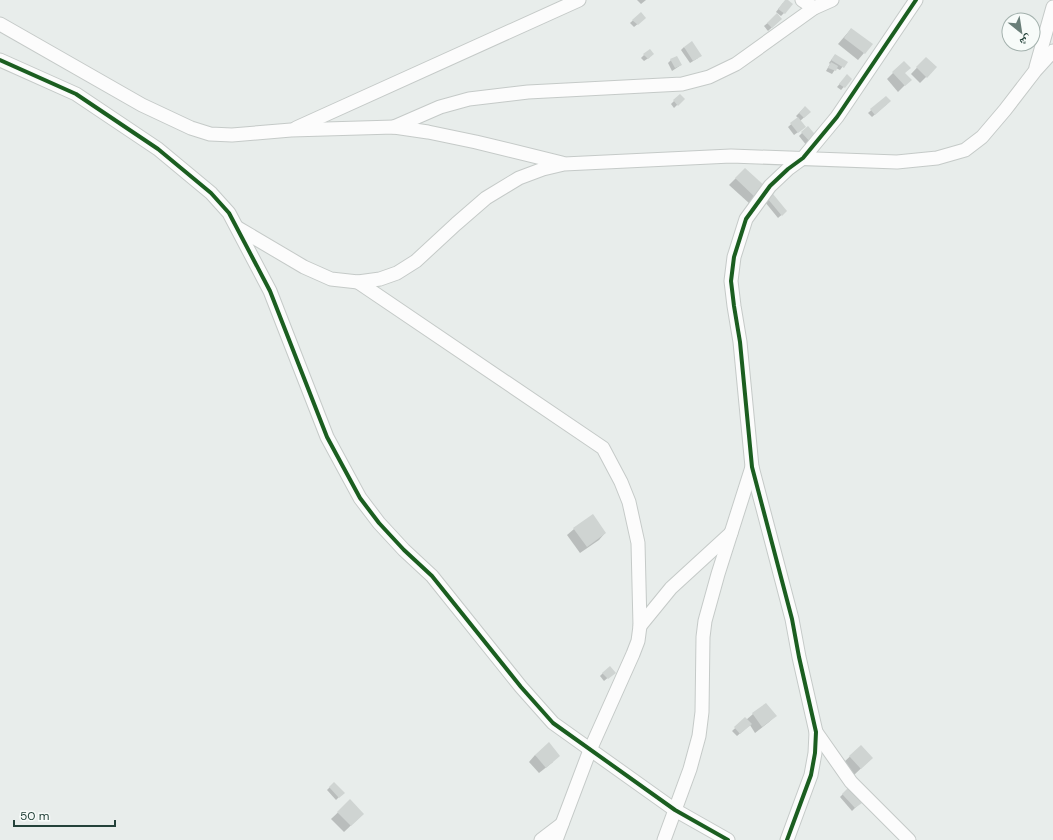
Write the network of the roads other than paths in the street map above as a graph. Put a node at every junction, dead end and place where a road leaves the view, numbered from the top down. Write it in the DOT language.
graph roads {
  1 [pos="579,0"];
  2 [pos="802,0"];
  3 [pos="832,0"];
  4 [pos="916,0"];
  5 [pos="1053,7"];
  6 [pos="814,8"];
  7 [pos="0,24"];
  8 [pos="1053,51"];
  9 [pos="0,60"];
  10 [pos="1035,71"];
  11 [pos="394,127"];
  12 [pos="290,130"];
  13 [pos="803,158"];
  14 [pos="564,164"];
  15 [pos="236,227"];
  16 [pos="358,282"];
  17 [pos="752,468"];
  18 [pos="732,532"];
  19 [pos="640,626"];
  20 [pos="816,732"];
  21 [pos="590,750"];
  22 [pos="675,810"];
  23 [pos="562,824"];
  24 [pos="541,840"];
  25 [pos="556,840"];
  26 [pos="664,840"];
  27 [pos="728,840"];
  28 [pos="787,840"];
  29 [pos="909,840"];
  1 -- 12 [label="street"];
  2 -- 6 [label="street"];
  3 -- 6 [label="street"];
  4 -- 13 [label="street"];
  5 -- 10 [label="street"];
  6 -- 11 [label="street"];
  7 -- 12 [label="street"];
  8 -- 10 [label="street"];
  9 -- 15 [label="street"];
  10 -- 13 [label="street"];
  11 -- 12 [label="street"];
  11 -- 14 [label="street"];
  13 -- 14 [label="street"];
  13 -- 17 [label="street"];
  14 -- 16 [label="street"];
  15 -- 16 [label="street"];
  15 -- 21 [label="street"];
  16 -- 19 [label="street"];
  17 -- 18 [label="street"];
  17 -- 20 [label="street"];
  18 -- 19 [label="street"];
  18 -- 22 [label="street"];
  19 -- 21 [label="street"];
  20 -- 28 [label="street"];
  20 -- 29 [label="street"];
  21 -- 22 [label="street"];
  21 -- 23 [label="street"];
  22 -- 26 [label="street"];
  22 -- 27 [label="street"];
  23 -- 24 [label="street"];
  23 -- 25 [label="street"];
}
